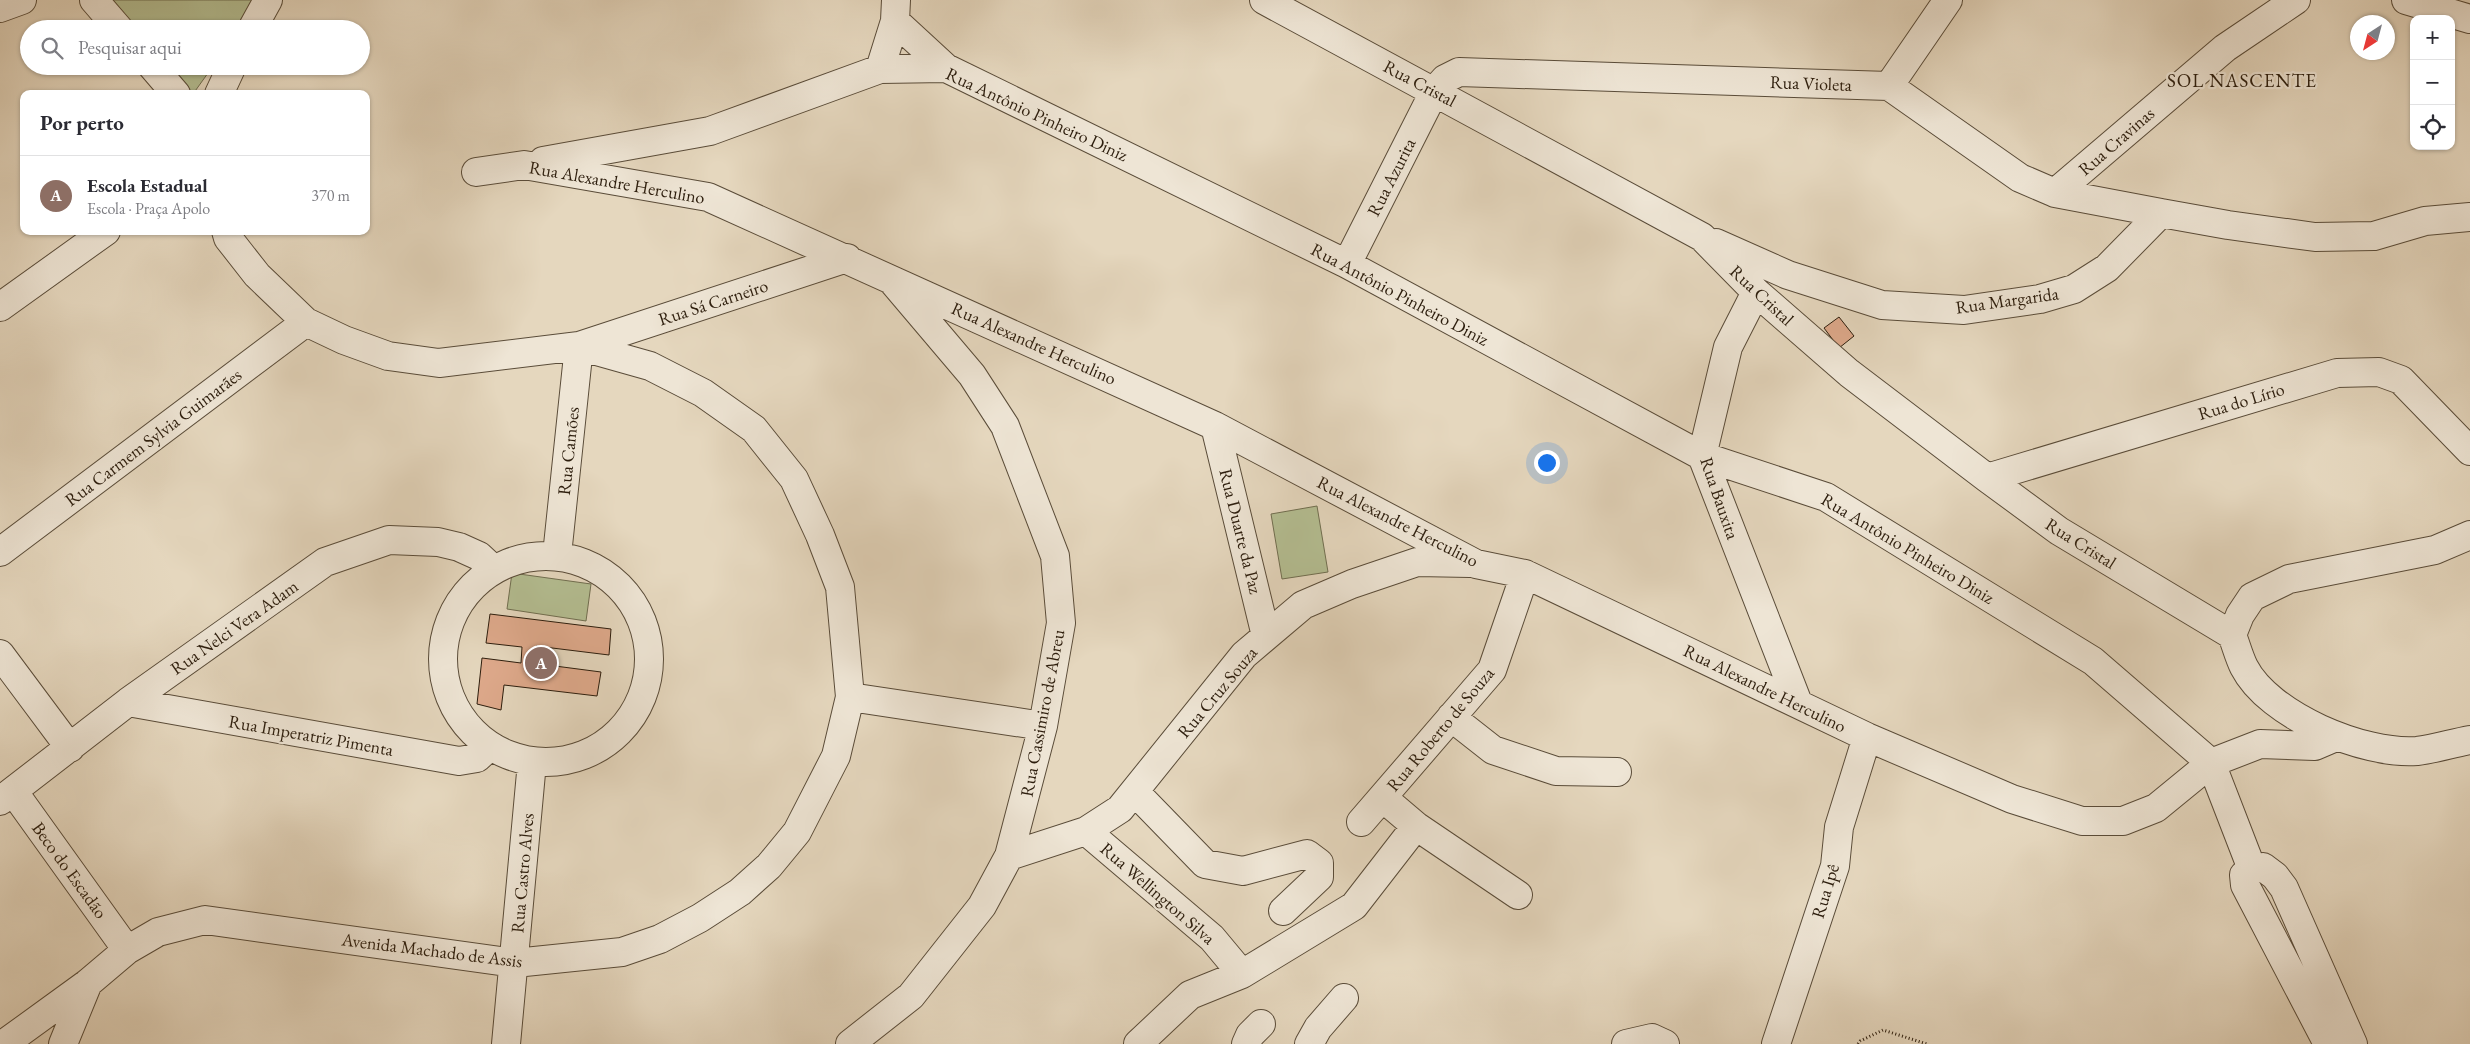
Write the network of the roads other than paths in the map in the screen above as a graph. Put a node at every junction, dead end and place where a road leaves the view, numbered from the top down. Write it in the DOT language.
graph roads {
  1 [pos="22,0"];
  2 [pos="94,0"];
  3 [pos="268,0"];
  4 [pos="1264,0"];
  5 [pos="1948,0"];
  6 [pos="2296,0"];
  7 [pos="2406,0"];
  8 [pos="0,8"];
  9 [pos="895,10"];
  10 [pos="111,20"];
  11 [pos="257,20"];
  12 [pos="2470,20"];
  13 [pos="946,68"];
  14 [pos="880,69"];
  15 [pos="160,75"];
  16 [pos="228,75"];
  17 [pos="1889,86"];
  18 [pos="173,90"];
  19 [pos="221,90"];
  20 [pos="1434,90"];
  21 [pos="524,165"];
  22 [pos="476,172"];
  23 [pos="2055,193"];
  24 [pos="2161,213"];
  25 [pos="2470,217"];
  26 [pos="100,235"];
  27 [pos="227,235"];
  28 [pos="1702,237"];
  29 [pos="847,258"];
  30 [pos="1346,264"];
  31 [pos="889,278"];
  32 [pos="1756,292"];
  33 [pos="0,307"];
  34 [pos="306,322"];
  35 [pos="580,346"];
  36 [pos="1215,426"];
  37 [pos="2470,451"];
  38 [pos="1702,456"];
  39 [pos="1987,478"];
  40 [pos="2470,535"];
  41 [pos="0,552"];
  42 [pos="556,555"];
  43 [pos="1476,564"];
  44 [pos="493,569"];
  45 [pos="1525,574"];
  46 [pos="2232,635"];
  47 [pos="1266,636"];
  48 [pos="0,654"];
  49 [pos="850,697"];
  50 [pos="128,702"];
  51 [pos="1798,703"];
  52 [pos="1451,717"];
  53 [pos="1043,726"];
  54 [pos="1867,737"];
  55 [pos="2336,737"];
  56 [pos="2470,740"];
  57 [pos="490,746"];
  58 [pos="70,748"];
  59 [pos="532,762"];
  60 [pos="2211,762"];
  61 [pos="1617,772"];
  62 [pos="1135,792"];
  63 [pos="6,796"];
  64 [pos="1382,798"];
  65 [pos="1361,822"];
  66 [pos="1416,826"];
  67 [pos="1086,831"];
  68 [pos="1009,856"];
  69 [pos="2252,869"];
  70 [pos="1518,895"];
  71 [pos="1283,911"];
  72 [pos="127,950"];
  73 [pos="515,964"];
  74 [pos="1242,974"];
  75 [pos="88,983"];
  76 [pos="1344,998"];
  77 [pos="4,1044"];
  78 [pos="63,1044"];
  79 [pos="506,1044"];
  80 [pos="850,1044"];
  81 [pos="1138,1044"];
  82 [pos="1309,1044"];
  83 [pos="1626,1044"];
  84 [pos="1665,1044"];
  85 [pos="1776,1044"];
  86 [pos="2328,1044"];
  87 [pos="2353,1044"];
  1 -- 8 [label="street"];
  2 -- 10 [label="street"];
  3 -- 11 [label="street"];
  4 -- 20 [label="street, Rua Cristal"];
  5 -- 17 [label="street"];
  6 -- 23 [label="street, Rua Cravinas"];
  7 -- 12 [label="street"];
  9 -- 13 [label="street"];
  9 -- 14 [label="street"];
  13 -- 14 [label="street, Rua Antônio Pinheiro Diniz"];
  13 -- 30 [label="street, Rua Antônio Pinheiro Diniz"];
  14 -- 21 [label="street, Rua Antônio Pinheiro Diniz"];
  15 -- 18 [label="street"];
  16 -- 19 [label="street"];
  17 -- 20 [label="street, Rua Violeta"];
  17 -- 23 [label="street"];
  20 -- 28 [label="street, Rua Cristal"];
  20 -- 30 [label="street, Rua Azurita"];
  21 -- 22 [label="street, Rua Alexandre Herculino"];
  21 -- 29 [label="street, Rua Alexandre Herculino"];
  23 -- 24 [label="street"];
  24 -- 25 [label="street"];
  24 -- 28 [label="street, Rua Margarida"];
  26 -- 33 [label="street"];
  27 -- 34 [label="street, Avenida Machado de Assis"];
  28 -- 32 [label="street, Rua Cristal"];
  29 -- 31 [label="street, Rua Alexandre Herculino"];
  29 -- 35 [label="street, Rua Sá Carneiro"];
  30 -- 38 [label="street, Rua Antônio Pinheiro Diniz"];
  31 -- 36 [label="street, Rua Alexandre Herculino"];
  31 -- 53 [label="street, Rua Cassimiro de Abreu"];
  32 -- 38 [label="street, Rua Bauxita"];
  32 -- 39 [label="street, Rua Cristal"];
  34 -- 35 [label="street, Avenida Machado de Assis"];
  34 -- 41 [label="street, Rua Carmem Sylvia Guimarães"];
  35 -- 42 [label="street, Rua Camões"];
  35 -- 49 [label="street, Avenida Machado de Assis"];
  36 -- 43 [label="street, Rua Alexandre Herculino"];
  36 -- 47 [label="street, Rua Duarte da Paz"];
  37 -- 39 [label="street, Rua do Lírio"];
  38 -- 51 [label="street, Rua Bauxita"];
  38 -- 60 [label="street, Rua Antônio Pinheiro Diniz"];
  39 -- 46 [label="street, Rua Cristal"];
  40 -- 46 [label="street"];
  42 -- 44 [label="street"];
  42 -- 59 [label="street"];
  43 -- 45 [label="street, Rua Alexandre Herculino"];
  43 -- 47 [label="street, Rua Cruz Souza"];
  44 -- 50 [label="street, Rua Nelci Vera Adam"];
  44 -- 57 [label="street"];
  45 -- 51 [label="street, Rua Alexandre Herculino"];
  45 -- 52 [label="street, Rua Roberto de Souza"];
  46 -- 55 [label="street"];
  47 -- 62 [label="street, Rua Cruz Souza"];
  48 -- 58 [label="street"];
  49 -- 53 [label="street"];
  49 -- 73 [label="street, Avenida Machado de Assis"];
  50 -- 57 [label="street, Rua Imperatriz Pimenta"];
  50 -- 58 [label="street, Rua Nelci Vera Adam"];
  51 -- 54 [label="street, Rua Alexandre Herculino"];
  52 -- 61 [label="street"];
  52 -- 64 [label="street, Rua Roberto de Souza"];
  53 -- 68 [label="street, Rua Cassimiro de Abreu"];
  54 -- 60 [label="street, Rua Alexandre Herculino"];
  54 -- 85 [label="street, Rua Ipê"];
  55 -- 56 [label="street"];
  55 -- 60 [label="street, Rua Alexandre Herculino"];
  57 -- 59 [label="street"];
  58 -- 63 [label="street, Rua Nelci Vera Adam"];
  59 -- 73 [label="street, Rua Castro Alves"];
  60 -- 69 [label="street"];
  62 -- 67 [label="street, Rua Cruz Souza"];
  62 -- 71 [label="street"];
  63 -- 72 [label="street, Beco do Escadão"];
  64 -- 65 [label="street, Rua Roberto de Souza"];
  64 -- 66 [label="street, Rua Roberto de Souza"];
  66 -- 70 [label="street, Rua Roberto de Souza"];
  66 -- 74 [label="street"];
  67 -- 68 [label="street, Rua Cruz Souza"];
  67 -- 74 [label="street, Rua Wellington Silva"];
  68 -- 80 [label="street, Rua Cassimiro de Abreu"];
  69 -- 86 [label="street"];
  69 -- 87 [label="street"];
  72 -- 73 [label="street, Avenida Machado de Assis"];
  72 -- 75 [label="street, Avenida Machado de Assis"];
  73 -- 79 [label="street, Rua Castro Alves"];
  74 -- 81 [label="street"];
  75 -- 77 [label="street, Avenida Machado de Assis"];
  75 -- 78 [label="street, Avenida Machado de Assis"];
  76 -- 82 [label="street"];
  83 -- 84 [label="street"];
}
